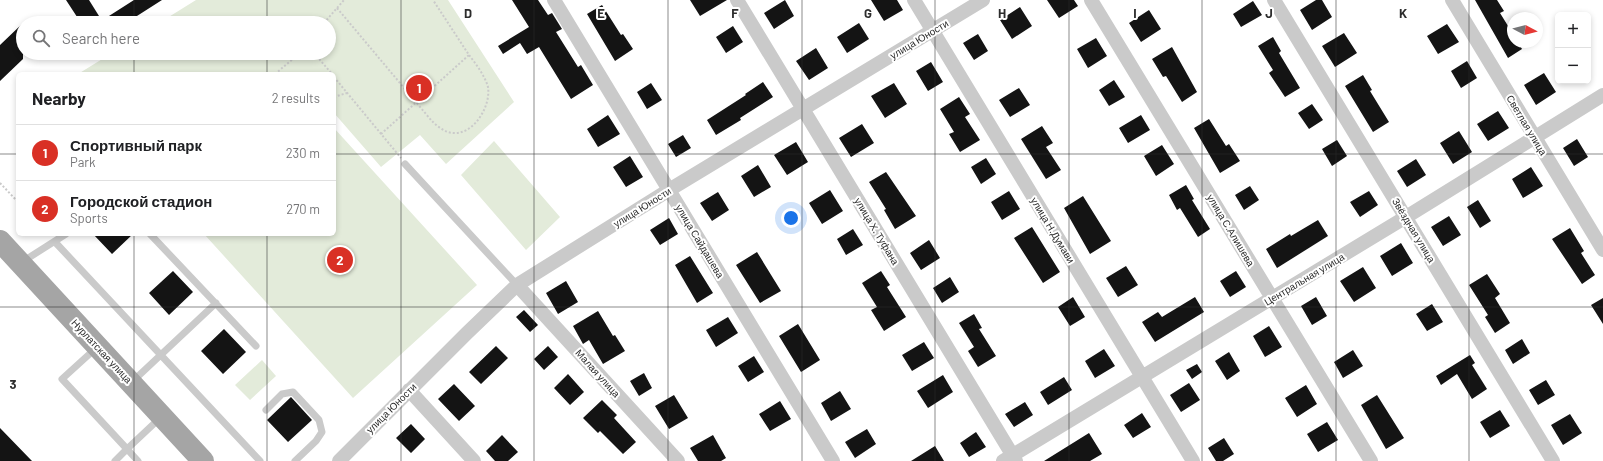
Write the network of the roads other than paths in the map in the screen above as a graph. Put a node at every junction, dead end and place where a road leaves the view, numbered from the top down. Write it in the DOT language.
graph roads {
  1 [pos="554,0"];
  2 [pos="737,0"];
  3 [pos="914,0"];
  4 [pos="983,0"];
  5 [pos="1091,0"];
  6 [pos="1274,0"];
  7 [pos="1452,0"];
  8 [pos="932,31"];
  9 [pos="1603,95"];
  10 [pos="803,109"];
  11 [pos="1534,137"];
  12 [pos="405,164"];
  13 [pos="669,190"];
  14 [pos="1406,218"];
  15 [pos="63,236"];
  16 [pos="152,236"];
  17 [pos="55,242"];
  18 [pos="1,244"];
  19 [pos="1603,250"];
  20 [pos="20,263"];
  21 [pos="517,285"];
  22 [pos="1272,298"];
  23 [pos="216,303"];
  24 [pos="97,346"];
  25 [pos="256,346"];
  26 [pos="161,355"];
  27 [pos="1142,377"];
  28 [pos="131,383"];
  29 [pos="409,390"];
  30 [pos="266,410"];
  31 [pos="162,417"];
  32 [pos="127,449"];
  33 [pos="1011,459"];
  34 [pos="115,461"];
  35 [pos="138,461"];
  36 [pos="203,461"];
  37 [pos="260,461"];
  38 [pos="295,461"];
  39 [pos="339,461"];
  40 [pos="474,461"];
  41 [pos="678,461"];
  42 [pos="833,461"];
  43 [pos="1193,461"];
  44 [pos="1371,461"];
  45 [pos="1553,461"];
  1 -- 13 [label="street, улица Сайдашева"];
  2 -- 10 [label="street, улица Х. Туфана"];
  3 -- 8 [label="street, улица Н.Думави"];
  4 -- 8 [label="street, улица Юности"];
  5 -- 22 [label="street, улица С.Алишева"];
  6 -- 14 [label="street, Звёздная улица"];
  7 -- 11 [label="street, Светлая улица"];
  8 -- 10 [label="street, улица Юности"];
  8 -- 27 [label="street, улица Н.Думави"];
  9 -- 11 [label="street, Центральная улица"];
  10 -- 13 [label="street, улица Юности"];
  10 -- 33 [label="street, улица Х. Туфана"];
  11 -- 14 [label="street, Центральная улица"];
  11 -- 19 [label="street, Светлая улица"];
  12 -- 21 [label="lane"];
  13 -- 21 [label="street, улица Юности"];
  13 -- 42 [label="street, улица Сайдашева"];
  14 -- 22 [label="street, Центральная улица"];
  14 -- 45 [label="street, Звёздная улица"];
  15 -- 17 [label="lane"];
  16 -- 23 [label="lane"];
  17 -- 20 [label="lane"];
  17 -- 26 [label="lane"];
  18 -- 20 [label="main road, Нурлатская улица"];
  20 -- 24 [label="main road, Нурлатская улица"];
  21 -- 29 [label="street, улица Юности"];
  21 -- 41 [label="street, Малая улица"];
  22 -- 27 [label="street, Центральная улица"];
  22 -- 44 [label="street, улица С.Алишева"];
  23 -- 25 [label="lane"];
  23 -- 26 [label="lane"];
  24 -- 28 [label="main road, Нурлатская улица"];
  24 -- 32 [label="lane"];
  26 -- 28 [label="lane"];
  26 -- 37 [label="lane"];
  27 -- 33 [label="street, Центральная улица"];
  27 -- 43 [label="street, улица Н.Думави"];
  28 -- 31 [label="main road, Нурлатская улица"];
  29 -- 39 [label="street, улица Юности"];
  29 -- 40 [label="street"];
  30 -- 38 [label="lane"];
  31 -- 32 [label="lane"];
  31 -- 36 [label="main road, Нурлатская улица"];
  32 -- 34 [label="lane"];
  32 -- 35 [label="lane"];
}
